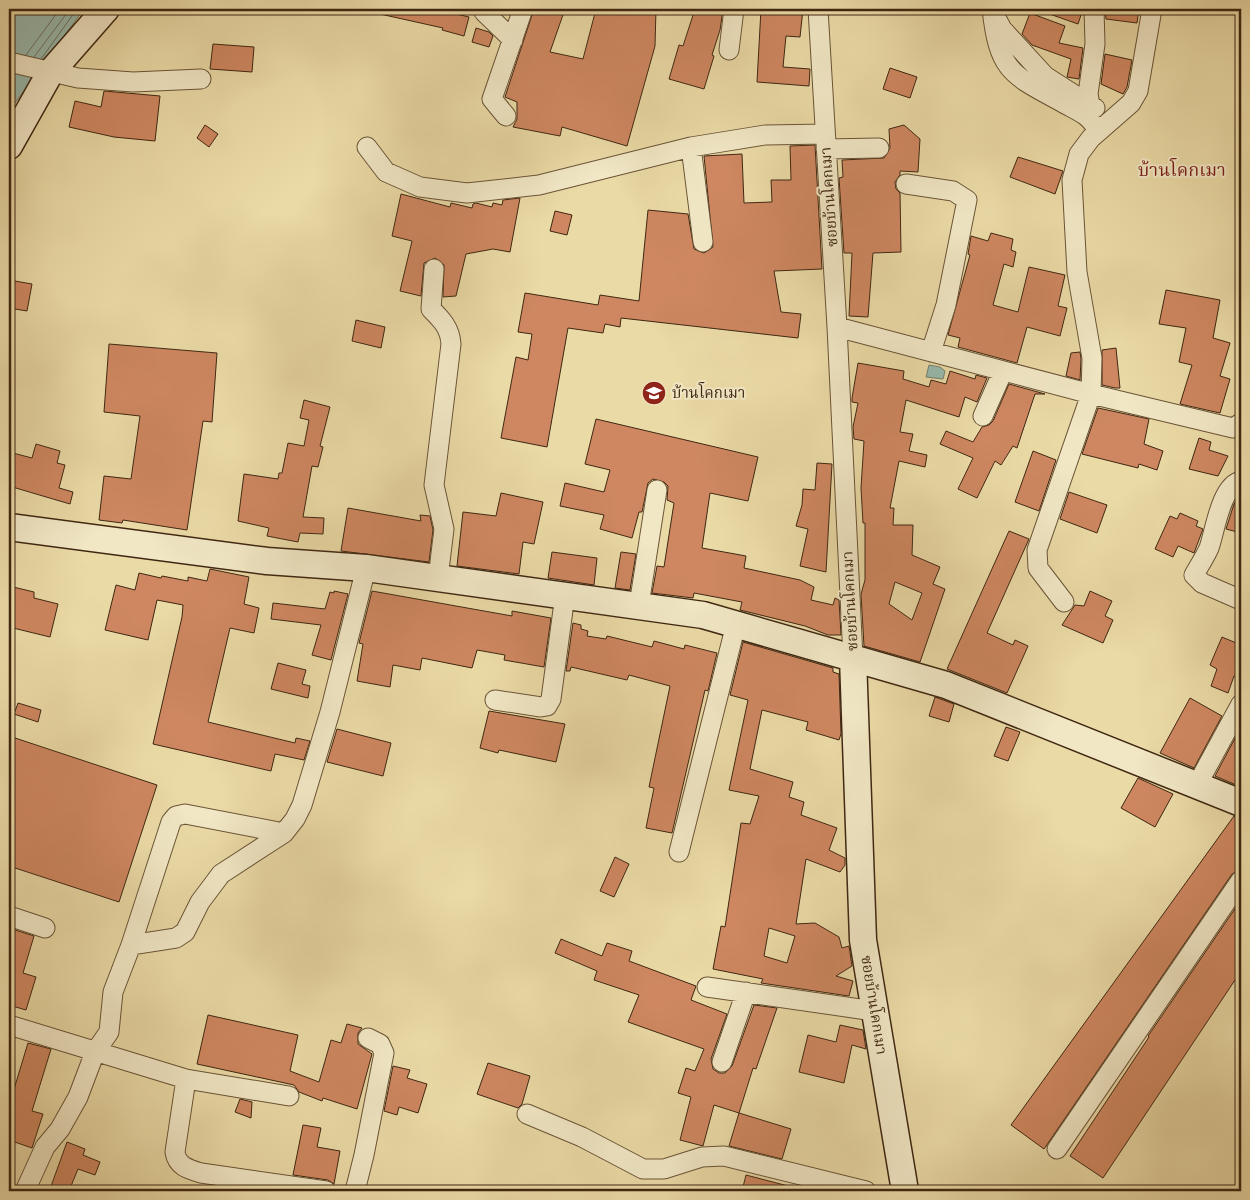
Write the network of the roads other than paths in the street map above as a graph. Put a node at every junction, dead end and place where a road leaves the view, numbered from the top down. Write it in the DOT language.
graph roads {
  1 [pos="106,9"];
  2 [pos="523,9"];
  3 [pos="734,9"];
  4 [pos="818,9"];
  5 [pos="1094,9"];
  6 [pos="1152,9"];
  7 [pos="992,10"];
  8 [pos="484,12"];
  9 [pos="512,40"];
  10 [pos="729,50"];
  11 [pos="9,62"];
  12 [pos="50,73"];
  13 [pos="201,79"];
  14 [pos="1090,105"];
  15 [pos="506,116"];
  16 [pos="1104,126"];
  17 [pos="825,142"];
  18 [pos="9,146"];
  19 [pos="367,147"];
  20 [pos="691,147"];
  21 [pos="879,148"];
  22 [pos="906,184"];
  23 [pos="703,242"];
  24 [pos="434,269"];
  25 [pos="837,327"];
  26 [pos="932,352"];
  27 [pos="1003,371"];
  28 [pos="1091,394"];
  29 [pos="983,416"];
  30 [pos="1241,423"];
  31 [pos="1241,481"];
  32 [pos="657,490"];
  33 [pos="9,527"];
  34 [pos="366,568"];
  35 [pos="438,578"];
  36 [pos="565,595"];
  37 [pos="1241,600"];
  38 [pos="1064,602"];
  39 [pos="639,606"];
  40 [pos="736,624"];
  41 [pos="853,658"];
  42 [pos="495,700"];
  43 [pos="1241,704"];
  44 [pos="1197,785"];
  45 [pos="1241,803"];
  46 [pos="284,833"];
  47 [pos="679,852"];
  48 [pos="1241,880"];
  49 [pos="9,916"];
  50 [pos="45,928"];
  51 [pos="131,945"];
  52 [pos="707,987"];
  53 [pos="746,992"];
  54 [pos="874,1011"];
  55 [pos="9,1025"];
  56 [pos="368,1038"];
  57 [pos="95,1052"];
  58 [pos="722,1062"];
  59 [pos="186,1079"];
  60 [pos="289,1096"];
  61 [pos="528,1114"];
  62 [pos="1057,1149"];
  63 [pos="25,1191"];
  64 [pos="326,1191"];
  65 [pos="355,1191"];
  66 [pos="866,1191"];
  67 [pos="905,1191"];
  1 -- 12 [label="street"];
  2 -- 9 [label="street"];
  3 -- 10 [label="street"];
  4 -- 17 [label="street, ซอยบ้านโคกเมา"];
  5 -- 14 [label="street"];
  6 -- 16 [label="street"];
  7 -- 14 [label="street"];
  7 -- 16 [label="street"];
  8 -- 9 [label="street"];
  9 -- 15 [label="street"];
  11 -- 12 [label="street"];
  12 -- 13 [label="street"];
  12 -- 18 [label="street"];
  14 -- 16 [label="street"];
  16 -- 28 [label="street"];
  17 -- 20 [label="street"];
  17 -- 21 [label="street"];
  17 -- 25 [label="street, ซอยบ้านโคกเมา"];
  19 -- 20 [label="street"];
  20 -- 23 [label="street"];
  22 -- 26 [label="street"];
  24 -- 35 [label="street"];
  25 -- 26 [label="street"];
  25 -- 41 [label="street, ซอยบ้านโคกเมา"];
  26 -- 27 [label="street"];
  27 -- 28 [label="street"];
  27 -- 29 [label="street"];
  28 -- 30 [label="street"];
  28 -- 38 [label="street"];
  31 -- 37 [label="street"];
  32 -- 39 [label="street"];
  33 -- 34 [label="street"];
  34 -- 35 [label="street"];
  34 -- 46 [label="street"];
  35 -- 36 [label="street"];
  36 -- 39 [label="street"];
  36 -- 42 [label="street"];
  39 -- 40 [label="street"];
  40 -- 41 [label="street"];
  40 -- 47 [label="street"];
  41 -- 44 [label="street"];
  41 -- 54 [label="street, ซอยบ้านโคกเมา"];
  43 -- 44 [label="street"];
  44 -- 45 [label="street"];
  46 -- 51 [label="street"];
  46 -- 51 [label="street"];
  48 -- 62 [label="street"];
  49 -- 50 [label="street"];
  51 -- 57 [label="street"];
  52 -- 53 [label="street"];
  53 -- 54 [label="street"];
  53 -- 58 [label="street"];
  54 -- 67 [label="street, ซอยบ้านโคกเมา"];
  55 -- 57 [label="street"];
  56 -- 65 [label="street"];
  57 -- 59 [label="street"];
  57 -- 63 [label="street"];
  59 -- 60 [label="street"];
  59 -- 64 [label="street"];
  61 -- 66 [label="street"];
}
